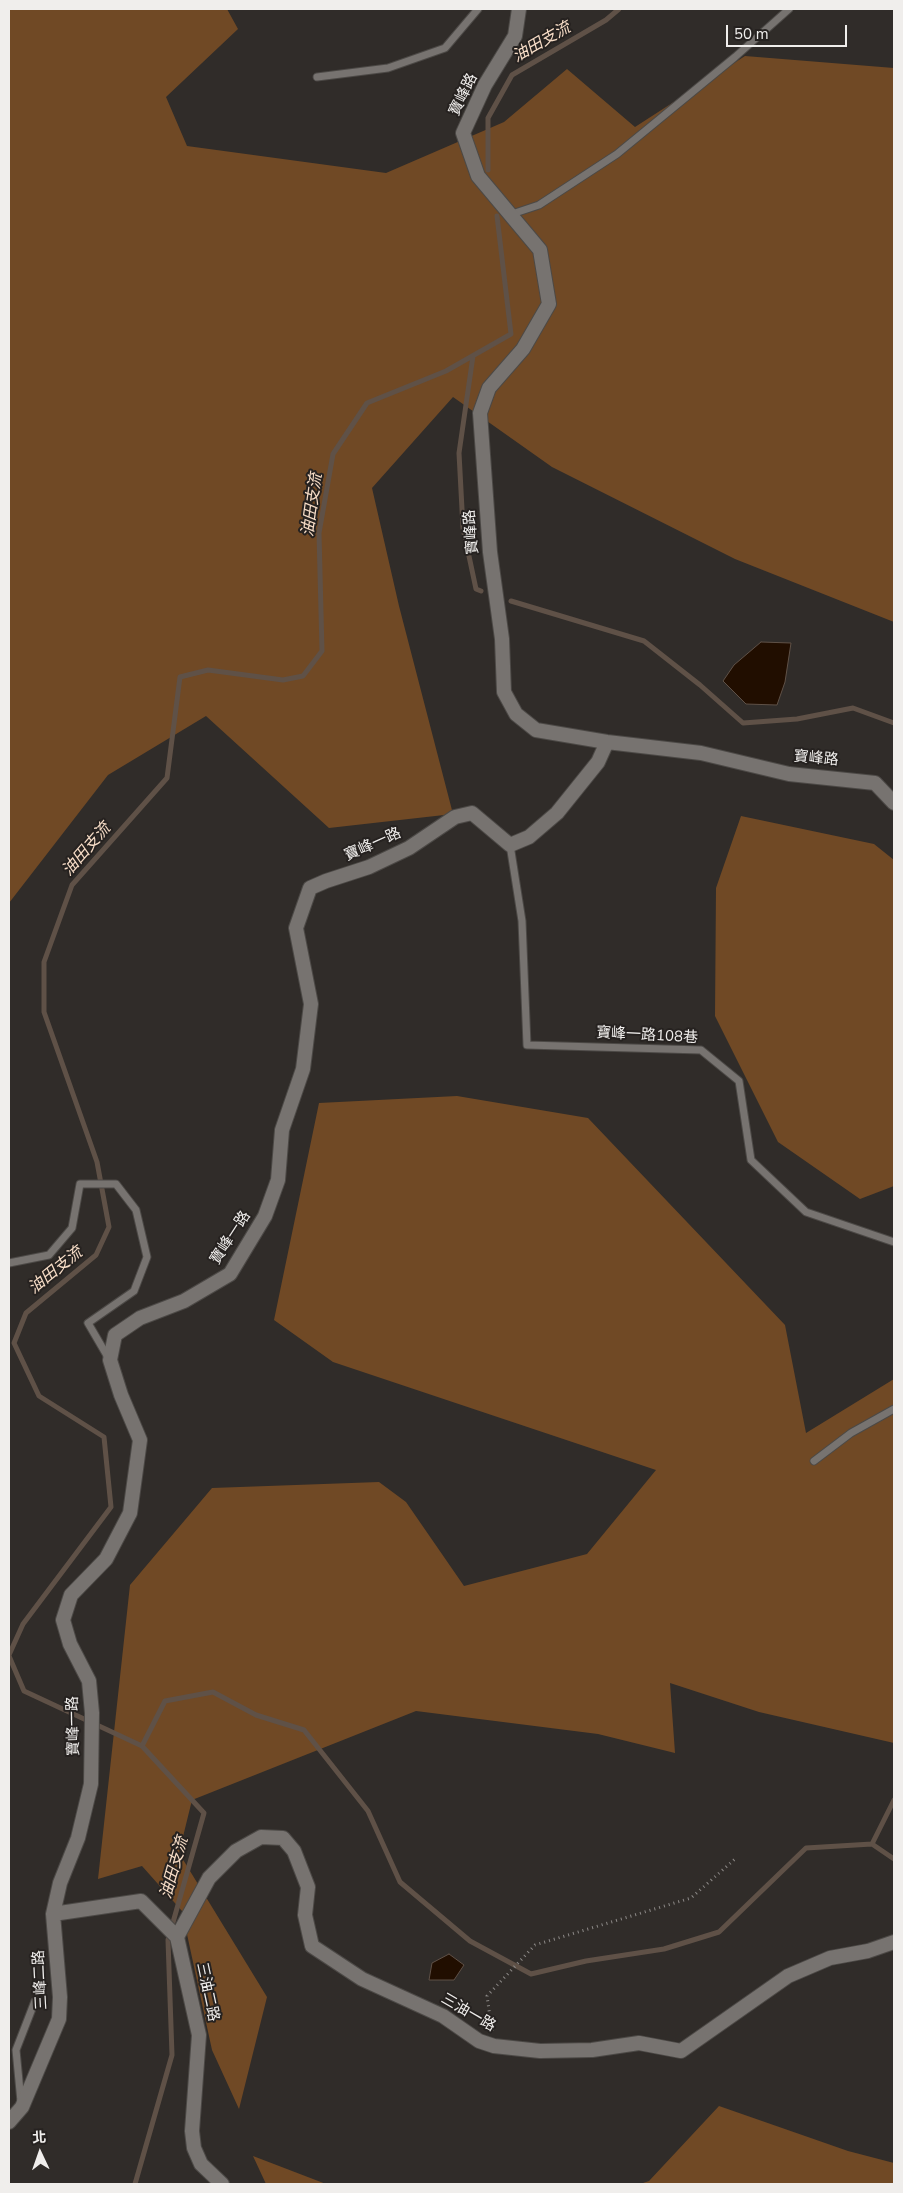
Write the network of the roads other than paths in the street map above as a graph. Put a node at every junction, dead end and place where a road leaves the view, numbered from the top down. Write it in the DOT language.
graph roads {
  1 [pos="478,9"];
  2 [pos="519,9"];
  3 [pos="789,9"];
  4 [pos="316,77"];
  5 [pos="512,214"];
  6 [pos="607,742"];
  7 [pos="894,803"];
  8 [pos="510,845"];
  9 [pos="894,1242"];
  10 [pos="9,1263"];
  11 [pos="110,1360"];
  12 [pos="894,1409"];
  13 [pos="814,1461"];
  14 [pos="53,1914"];
  15 [pos="177,1937"];
  16 [pos="894,1942"];
  17 [pos="35,2001"];
  18 [pos="22,2108"];
  19 [pos="9,2122"];
  20 [pos="222,2184"];
  1 -- 4 [label="lane"];
  2 -- 5 [label="street, 寶峰路"];
  3 -- 5 [label="lane"];
  5 -- 6 [label="street, 寶峰路"];
  6 -- 7 [label="street, 寶峰路"];
  6 -- 8 [label="street"];
  8 -- 9 [label="lane, 寶峰一路108巷"];
  8 -- 11 [label="street, 寶峰一路"];
  10 -- 11 [label="lane"];
  11 -- 14 [label="street, 寶峰一路"];
  12 -- 13 [label="lane"];
  14 -- 15 [label="street"];
  14 -- 18 [label="street, 三峰二路"];
  15 -- 16 [label="street, 三油一路"];
  15 -- 20 [label="street, 三油二路"];
  17 -- 18 [label="lane"];
  18 -- 19 [label="street, 三峰二路"];
}
